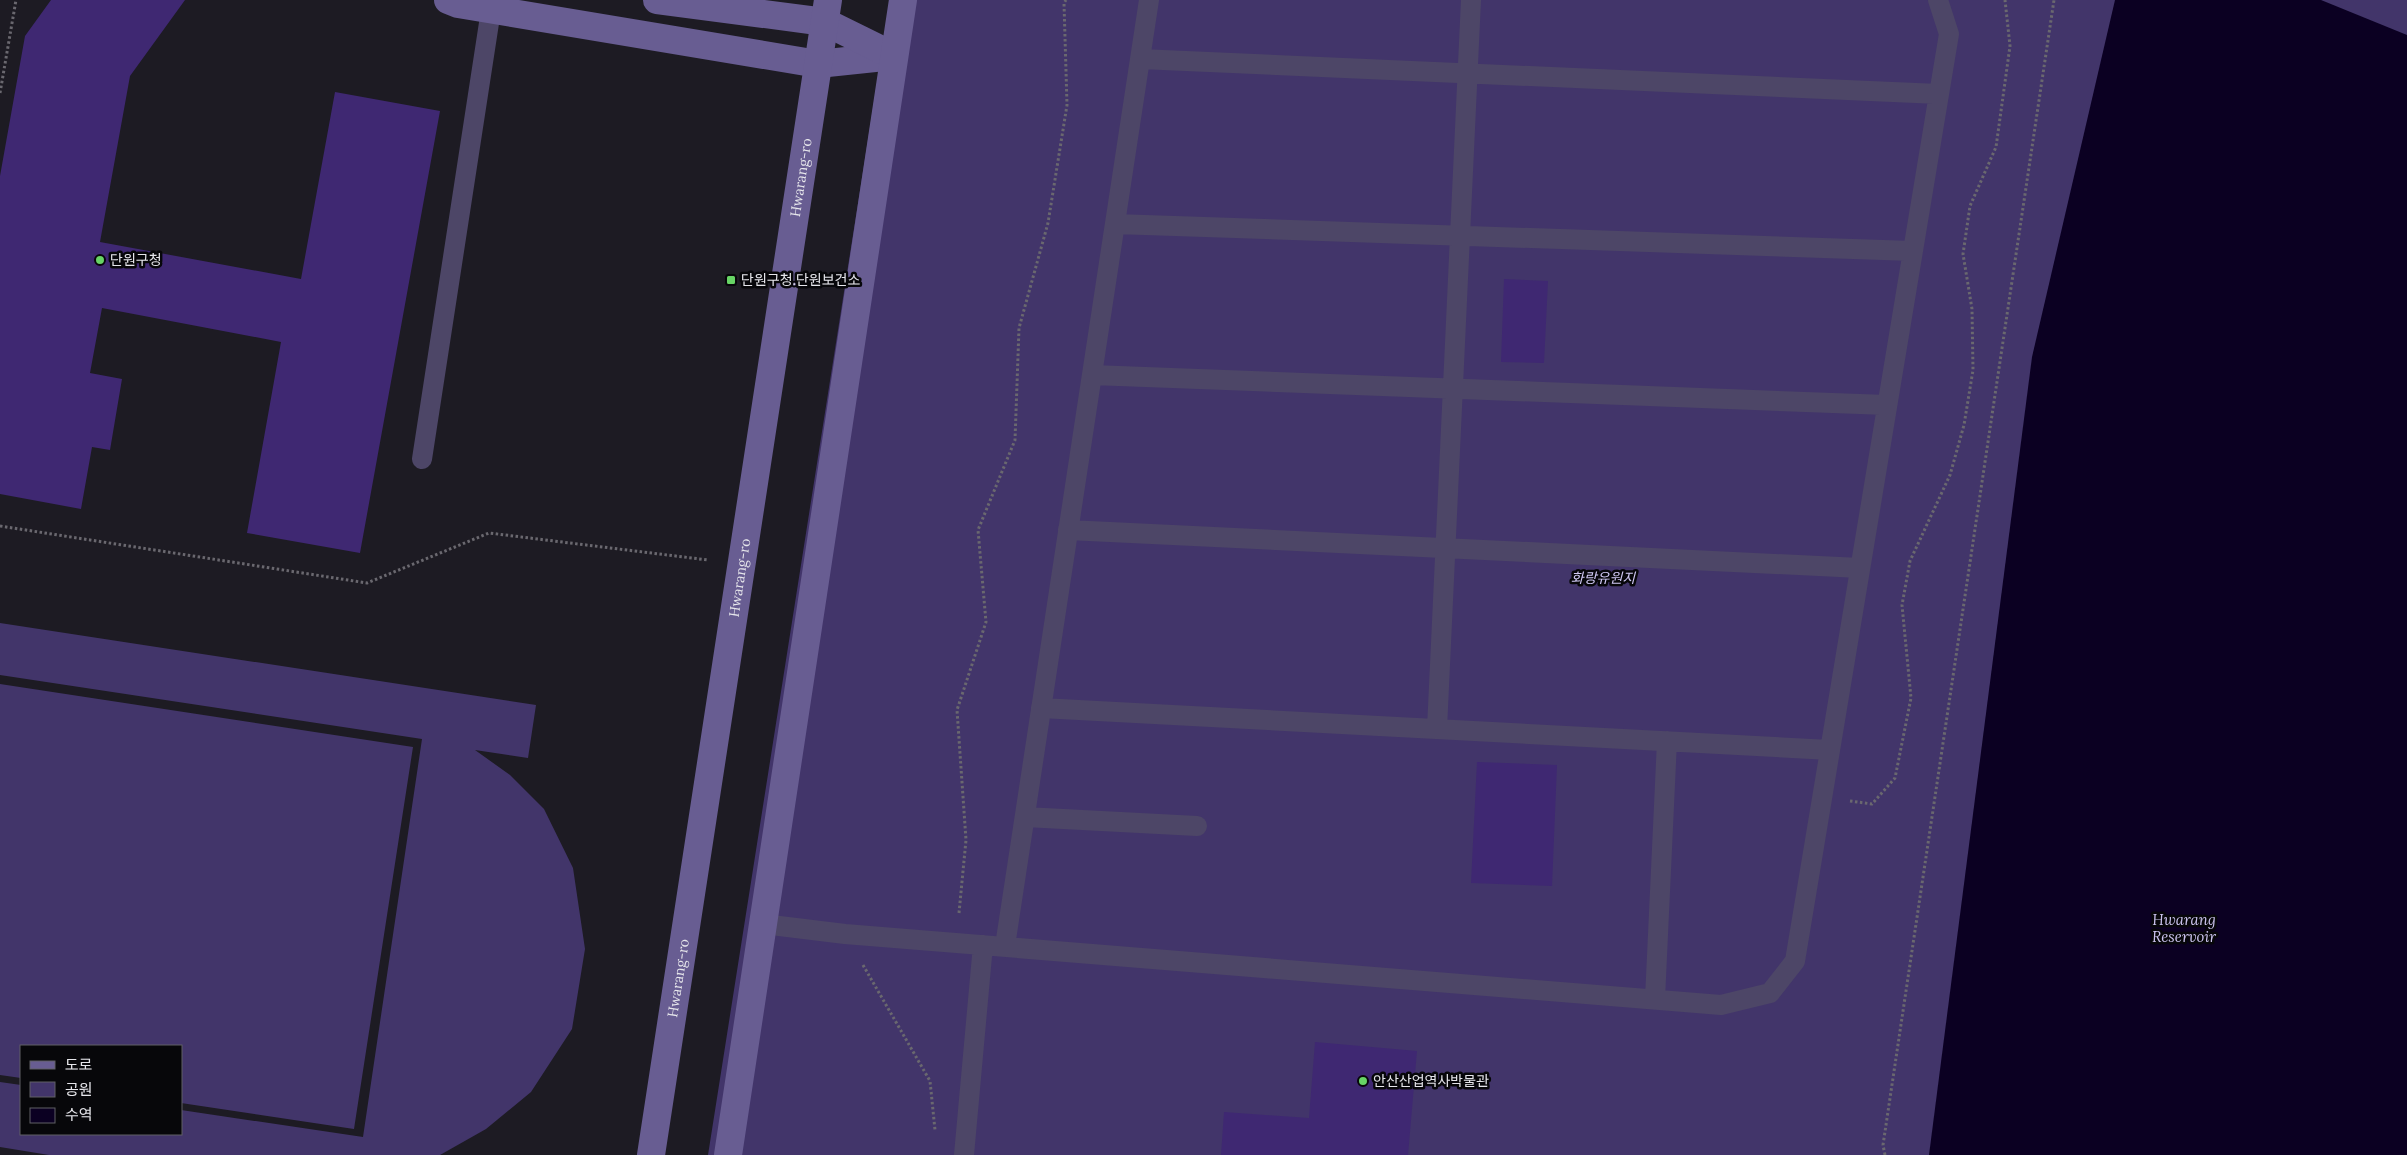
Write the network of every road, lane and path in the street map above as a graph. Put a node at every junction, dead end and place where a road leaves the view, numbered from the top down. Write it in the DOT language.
graph roads {
  1 [pos="16,0"];
  2 [pos="448,0"];
  3 [pos="657,0"];
  4 [pos="903,0"];
  5 [pos="1066,0"];
  6 [pos="1148,0"];
  7 [pos="1471,0"];
  8 [pos="1938,0"];
  9 [pos="2005,0"];
  10 [pos="2054,0"];
  11 [pos="491,10"];
  12 [pos="827,11"];
  13 [pos="894,56"];
  14 [pos="1140,60"];
  15 [pos="818,64"];
  16 [pos="1468,74"];
  17 [pos="0,93"];
  18 [pos="1939,94"];
  19 [pos="1114,224"];
  20 [pos="1460,235"];
  21 [pos="1913,251"];
  22 [pos="1092,375"];
  23 [pos="1453,389"];
  24 [pos="1887,405"];
  25 [pos="422,459"];
  26 [pos="0,526"];
  27 [pos="1068,530"];
  28 [pos="1446,548"];
  29 [pos="741,564"];
  30 [pos="1860,568"];
  31 [pos="1041,708"];
  32 [pos="1437,729"];
  33 [pos="1667,741"];
  34 [pos="1830,750"];
  35 [pos="1822,798"];
  36 [pos="1025,817"];
  37 [pos="1197,826"];
  38 [pos="763,924"];
  39 [pos="845,934"];
  40 [pos="956,943"];
  41 [pos="983,945"];
  42 [pos="1005,946"];
  43 [pos="1655,999"];
  44 [pos="936,1136"];
  45 [pos="651,1155"];
  46 [pos="728,1155"];
  47 [pos="964,1155"];
  48 [pos="1885,1155"];
  1 -- 17 [label="path"];
  2 -- 11 [label="street"];
  3 -- 12 [label="street"];
  4 -- 13 [label="street"];
  5 -- 40 [label="path"];
  6 -- 14 [label="lane"];
  7 -- 16 [label="lane"];
  8 -- 18 [label="lane"];
  9 -- 35 [label="path"];
  10 -- 48 [label="path"];
  11 -- 15 [label="street"];
  11 -- 25 [label="lane"];
  12 -- 13 [label="street"];
  12 -- 15 [label="street, Hwarang-ro"];
  13 -- 15 [label="street"];
  13 -- 38 [label="street"];
  14 -- 16 [label="lane"];
  14 -- 19 [label="lane"];
  15 -- 29 [label="street, Hwarang-ro"];
  16 -- 18 [label="lane"];
  16 -- 20 [label="lane"];
  18 -- 21 [label="lane"];
  19 -- 20 [label="lane"];
  19 -- 22 [label="lane"];
  20 -- 21 [label="lane"];
  20 -- 23 [label="lane"];
  21 -- 24 [label="lane"];
  22 -- 23 [label="lane"];
  22 -- 27 [label="lane"];
  23 -- 24 [label="lane"];
  23 -- 28 [label="lane"];
  24 -- 30 [label="lane"];
  26 -- 29 [label="path"];
  27 -- 28 [label="lane"];
  27 -- 31 [label="lane"];
  28 -- 30 [label="lane"];
  28 -- 32 [label="lane"];
  29 -- 45 [label="street, Hwarang-ro"];
  30 -- 34 [label="lane"];
  31 -- 32 [label="lane"];
  31 -- 36 [label="lane"];
  32 -- 33 [label="lane"];
  33 -- 34 [label="lane"];
  33 -- 43 [label="lane"];
  34 -- 35 [label="lane"];
  35 -- 43 [label="lane"];
  36 -- 37 [label="lane"];
  36 -- 42 [label="lane"];
  38 -- 39 [label="lane"];
  38 -- 46 [label="street"];
  39 -- 40 [label="lane"];
  39 -- 44 [label="path"];
  40 -- 41 [label="lane"];
  41 -- 42 [label="lane"];
  41 -- 47 [label="lane"];
  42 -- 43 [label="lane"];
}
